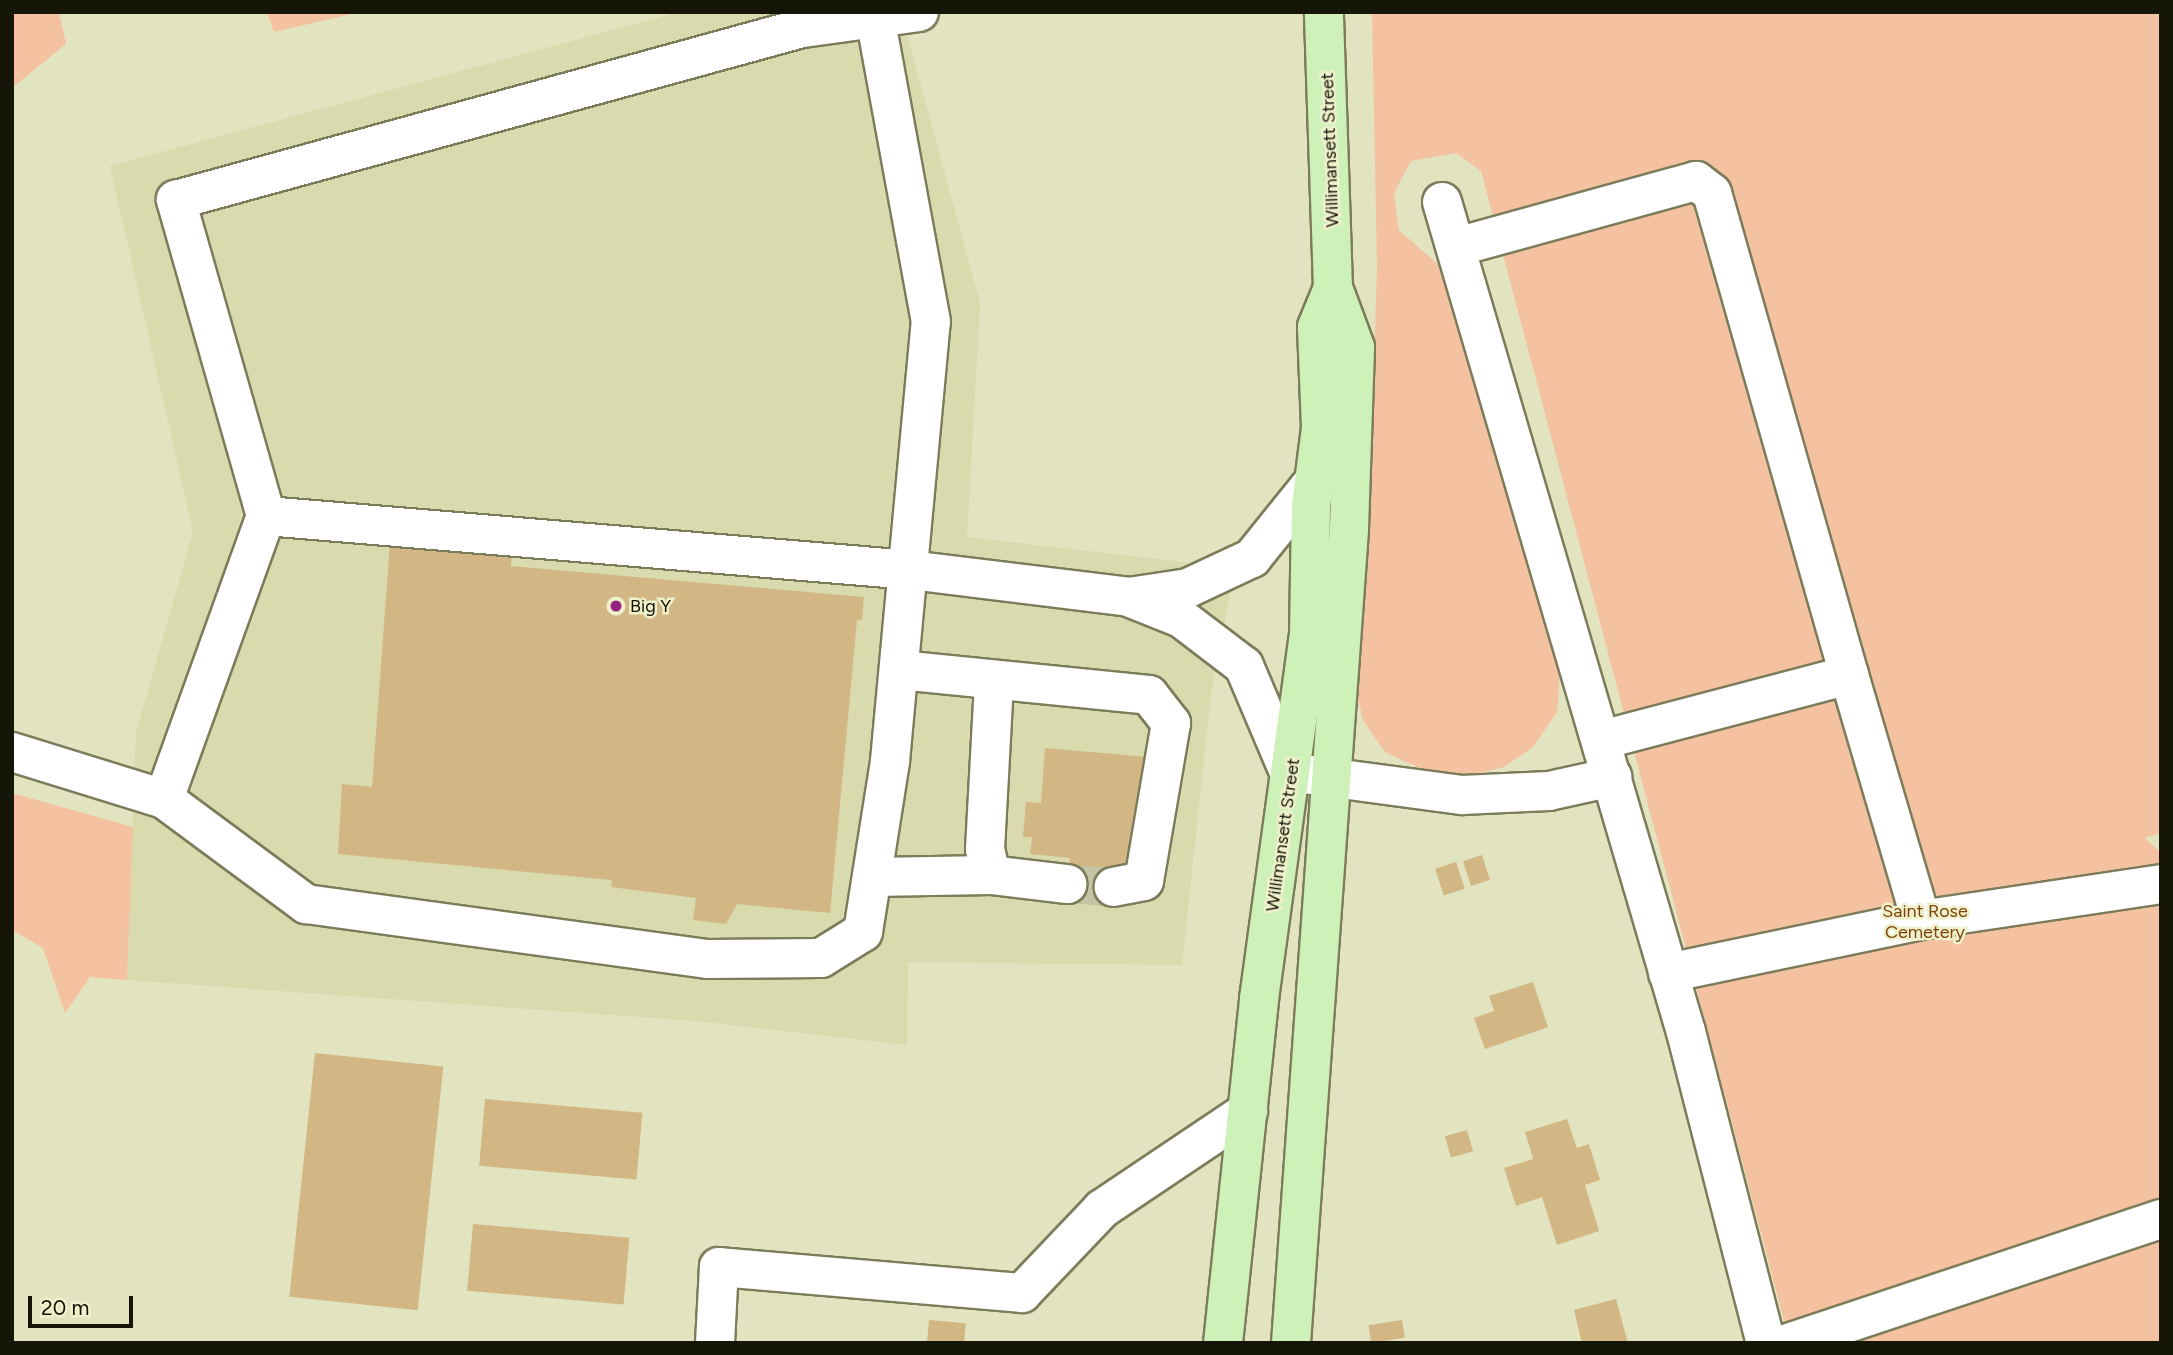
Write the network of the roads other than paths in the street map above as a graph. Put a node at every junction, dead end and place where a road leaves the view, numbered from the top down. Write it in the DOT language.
graph roads {
  1 [pos="919,12"];
  2 [pos="1324,12"];
  3 [pos="877,14"];
  4 [pos="1442,202"];
  5 [pos="1460,246"];
  6 [pos="1333,288"];
  7 [pos="1314,481"];
  8 [pos="266,516"];
  9 [pos="911,570"];
  10 [pos="1129,597"];
  11 [pos="900,670"];
  12 [pos="1849,675"];
  13 [pos="994,682"];
  14 [pos="1601,740"];
  15 [pos="12,752"];
  16 [pos="1289,772"];
  17 [pos="1612,777"];
  18 [pos="1332,778"];
  19 [pos="164,799"];
  20 [pos="991,875"];
  21 [pos="872,877"];
  22 [pos="1067,884"];
  23 [pos="2161,884"];
  24 [pos="1114,887"];
  25 [pos="1921,920"];
  26 [pos="1668,972"];
  27 [pos="1248,1111"];
  28 [pos="2161,1219"];
  29 [pos="715,1343"];
  30 [pos="1223,1343"];
  31 [pos="1291,1343"];
  32 [pos="1766,1343"];
  33 [pos="1788,1343"];
  1 -- 3 [label="street"];
  2 -- 6 [label="main road, Willimansett Street"];
  3 -- 8 [label="street"];
  3 -- 9 [label="street"];
  4 -- 5 [label="street"];
  5 -- 12 [label="street"];
  5 -- 14 [label="street"];
  6 -- 7 [label="main road, Willimansett Street"];
  6 -- 18 [label="main road, Willimansett Street"];
  7 -- 10 [label="street"];
  7 -- 16 [label="main road, Willimansett Street"];
  8 -- 9 [label="street"];
  8 -- 19 [label="street"];
  9 -- 10 [label="street"];
  9 -- 11 [label="street"];
  10 -- 16 [label="street"];
  11 -- 13 [label="street"];
  11 -- 21 [label="street"];
  12 -- 14 [label="street"];
  12 -- 25 [label="street"];
  13 -- 20 [label="street"];
  13 -- 24 [label="street"];
  14 -- 17 [label="street"];
  15 -- 19 [label="street"];
  16 -- 18 [label="street"];
  16 -- 27 [label="main road, Willimansett Street"];
  17 -- 18 [label="street"];
  17 -- 26 [label="street"];
  18 -- 31 [label="main road, Willimansett Street"];
  19 -- 21 [label="street"];
  20 -- 21 [label="street"];
  20 -- 22 [label="street"];
  23 -- 25 [label="street"];
  25 -- 26 [label="street"];
  26 -- 32 [label="street"];
  27 -- 29 [label="street"];
  27 -- 30 [label="main road, Willimansett Street"];
  28 -- 33 [label="street"];
}
